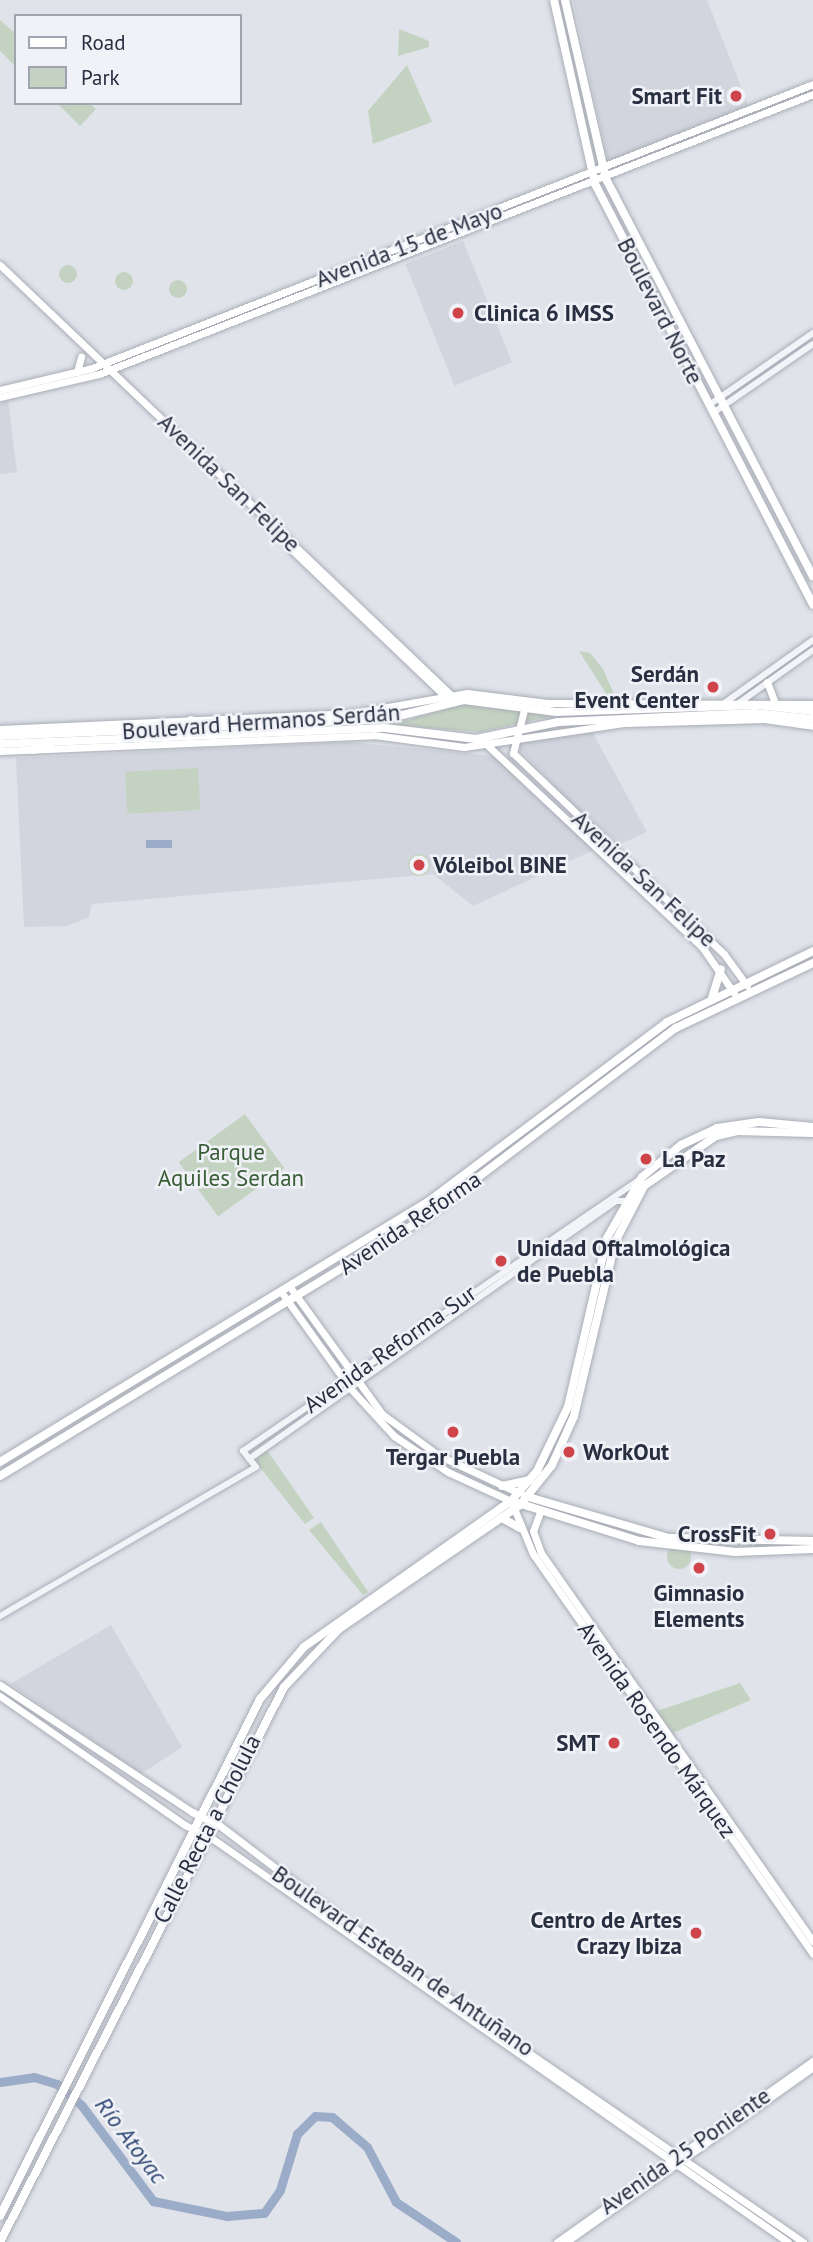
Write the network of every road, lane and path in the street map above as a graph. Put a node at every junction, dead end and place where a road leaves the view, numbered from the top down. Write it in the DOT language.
graph roads {
  1 [pos="554,0"];
  2 [pos="565,0"];
  3 [pos="813,85"];
  4 [pos="813,94"];
  5 [pos="605,175"];
  6 [pos="593,180"];
  7 [pos="0,265"];
  8 [pos="0,272"];
  9 [pos="813,333"];
  10 [pos="813,344"];
  11 [pos="81,357"];
  12 [pos="104,368"];
  13 [pos="77,373"];
  14 [pos="0,390"];
  15 [pos="0,397"];
  16 [pos="722,402"];
  17 [pos="711,409"];
  18 [pos="813,576"];
  19 [pos="813,605"];
  20 [pos="813,640"];
  21 [pos="813,650"];
  22 [pos="767,682"];
  23 [pos="451,698"];
  24 [pos="744,699"];
  25 [pos="774,700"];
  26 [pos="524,702"];
  27 [pos="733,702"];
  28 [pos="813,704"];
  29 [pos="722,710"];
  30 [pos="420,711"];
  31 [pos="813,711"];
  32 [pos="739,716"];
  33 [pos="244,717"];
  34 [pos="813,719"];
  35 [pos="191,720"];
  36 [pos="603,722"];
  37 [pos="128,723"];
  38 [pos="74,726"];
  39 [pos="255,726"];
  40 [pos="813,726"];
  41 [pos="219,727"];
  42 [pos="0,729"];
  43 [pos="158,730"];
  44 [pos="519,730"];
  45 [pos="62,734"];
  46 [pos="423,734"];
  47 [pos="0,736"];
  48 [pos="477,739"];
  49 [pos="512,740"];
  50 [pos="56,741"];
  51 [pos="436,743"];
  52 [pos="0,744"];
  53 [pos="488,746"];
  54 [pos="33,750"];
  55 [pos="0,751"];
  56 [pos="533,780"];
  57 [pos="813,951"];
  58 [pos="813,964"];
  59 [pos="721,969"];
  60 [pos="746,983"];
  61 [pos="732,989"];
  62 [pos="751,993"];
  63 [pos="712,998"];
  64 [pos="738,999"];
  65 [pos="813,1127"];
  66 [pos="813,1133"];
  67 [pos="642,1177"];
  68 [pos="626,1201"];
  69 [pos="286,1290"];
  70 [pos="293,1299"];
  71 [pos="347,1378"];
  72 [pos="353,1386"];
  73 [pos="249,1459"];
  74 [pos="0,1462"];
  75 [pos="0,1476"];
  76 [pos="534,1482"];
  77 [pos="502,1486"];
  78 [pos="523,1495"];
  79 [pos="541,1502"];
  80 [pos="515,1505"];
  81 [pos="540,1512"];
  82 [pos="502,1518"];
  83 [pos="520,1528"];
  84 [pos="813,1541"];
  85 [pos="813,1549"];
  86 [pos="0,1616"];
  87 [pos="0,1685"];
  88 [pos="0,1696"];
  89 [pos="813,1941"];
  90 [pos="813,1954"];
  91 [pos="813,2061"];
  92 [pos="813,2067"];
  93 [pos="678,2159"];
  94 [pos="0,2216"];
  95 [pos="0,2242"];
  96 [pos="557,2242"];
  97 [pos="566,2242"];
  98 [pos="788,2242"];
  99 [pos="803,2242"];
  1 -- 6 [label="main road, Boulevard Norte"];
  2 -- 5 [label="main road, Boulevard Norte"];
  3 -- 5 [label="main road, Avenida 15 de Mayo"];
  4 -- 5 [label="main road, Avenida 15 de Mayo"];
  5 -- 6 [label="main road, Avenida 15 de Mayo"];
  5 -- 16 [label="main road, Boulevard Norte"];
  6 -- 12 [label="main road, Avenida 15 de Mayo"];
  6 -- 17 [label="main road, Boulevard Norte"];
  7 -- 12 [label="main road, Avenida San Felipe"];
  8 -- 12 [label="main road, Avenida San Felipe"];
  9 -- 16 [label="street"];
  10 -- 16 [label="street"];
  11 -- 13 [label="main road"];
  12 -- 13 [label="main road, Avenida 15 de Mayo"];
  12 -- 15 [label="main road, Avenida 15 de Mayo"];
  12 -- 23 [label="main road, Avenida San Felipe"];
  13 -- 14 [label="main road, Avenida 15 de Mayo"];
  16 -- 17 [label="street"];
  16 -- 18 [label="main road, Boulevard Norte"];
  17 -- 19 [label="main road, Boulevard Norte"];
  20 -- 27 [label="street"];
  21 -- 22 [label="street"];
  22 -- 24 [label="street"];
  22 -- 25 [label="main road"];
  23 -- 26 [label="main road, Boulevard Hermanos Serdán"];
  23 -- 30 [label="main road, Boulevard Hermanos Serdán"];
  23 -- 33 [label="main road"];
  24 -- 25 [label="main road"];
  24 -- 27 [label="main road"];
  25 -- 28 [label="main road"];
  26 -- 27 [label="main road"];
  26 -- 29 [label="main road, Boulevard Hermanos Serdán"];
  26 -- 44 [label="main road"];
  27 -- 29 [label="main road, Boulevard Hermanos Serdán"];
  27 -- 31 [label="main road, Boulevard Hermanos Serdán"];
  29 -- 32 [label="main road, Boulevard Hermanos Serdán"];
  29 -- 36 [label="main road, Boulevard Hermanos Serdán"];
  30 -- 39 [label="main road, Boulevard Hermanos Serdán"];
  30 -- 46 [label="main road"];
  32 -- 34 [label="main road, Boulevard Hermanos Serdán"];
  32 -- 36 [label="main road"];
  32 -- 40 [label="main road"];
  33 -- 35 [label="main road"];
  33 -- 39 [label="main road"];
  35 -- 37 [label="main road"];
  35 -- 41 [label="main road"];
  36 -- 44 [label="main road, Boulevard Hermanos Serdán"];
  36 -- 49 [label="main road"];
  37 -- 38 [label="main road"];
  37 -- 43 [label="main road"];
  38 -- 42 [label="main road"];
  38 -- 45 [label="main road"];
  39 -- 41 [label="main road, Boulevard Hermanos Serdán"];
  41 -- 43 [label="main road, Boulevard Hermanos Serdán"];
  43 -- 45 [label="main road, Boulevard Hermanos Serdán"];
  44 -- 48 [label="main road, Boulevard Hermanos Serdán"];
  44 -- 49 [label="main road"];
  45 -- 47 [label="main road, Boulevard Hermanos Serdán"];
  46 -- 48 [label="main road, Boulevard Hermanos Serdán"];
  46 -- 50 [label="main road, Boulevard Hermanos Serdán"];
  46 -- 51 [label="main road"];
  48 -- 53 [label="main road, Avenida San Felipe"];
  49 -- 53 [label="main road"];
  49 -- 56 [label="main road, Avenida San Felipe"];
  50 -- 52 [label="main road, Boulevard Hermanos Serdán"];
  50 -- 54 [label="main road"];
  51 -- 53 [label="main road"];
  51 -- 54 [label="main road"];
  53 -- 56 [label="main road, Avenida San Felipe"];
  54 -- 55 [label="main road"];
  56 -- 59 [label="main road, Avenida San Felipe"];
  56 -- 60 [label="main road, Avenida San Felipe"];
  57 -- 60 [label="main road, Avenida Reforma"];
  58 -- 62 [label="main road, Avenida Reforma"];
  59 -- 61 [label="main road, Avenida San Felipe"];
  59 -- 63 [label="main road"];
  60 -- 61 [label="main road, Avenida Reforma"];
  60 -- 62 [label="main road, Avenida San Felipe"];
  61 -- 63 [label="main road, Avenida Reforma"];
  61 -- 64 [label="main road, Avenida San Felipe"];
  62 -- 64 [label="main road, Avenida Reforma"];
  63 -- 69 [label="main road, Avenida Reforma"];
  64 -- 70 [label="main road, Avenida Reforma"];
  65 -- 67 [label="main road"];
  66 -- 76 [label="main road"];
  67 -- 68 [label="main road"];
  67 -- 71 [label="street, Avenida Reforma Sur"];
  68 -- 72 [label="street, Avenida Reforma Sur"];
  68 -- 76 [label="main road"];
  69 -- 70 [label="main road"];
  69 -- 74 [label="main road, Avenida Reforma"];
  70 -- 71 [label="main road"];
  70 -- 75 [label="main road, Avenida Reforma"];
  71 -- 72 [label="main road"];
  71 -- 73 [label="street, Avenida Reforma Sur"];
  72 -- 73 [label="street, Avenida Reforma Sur"];
  72 -- 77 [label="main road"];
  72 -- 80 [label="main road"];
  73 -- 86 [label="street"];
  76 -- 77 [label="main road"];
  76 -- 78 [label="main road"];
  76 -- 79 [label="main road"];
  77 -- 78 [label="main road"];
  78 -- 79 [label="main road"];
  78 -- 80 [label="main road"];
  79 -- 84 [label="main road"];
  80 -- 81 [label="main road"];
  80 -- 82 [label="main road, Calle Recta a Cholula"];
  80 -- 83 [label="main road, Avenida Rosendo Márquez"];
  80 -- 94 [label="main road, Calle Recta a Cholula"];
  81 -- 85 [label="main road"];
  81 -- 89 [label="main road, Avenida Rosendo Márquez"];
  82 -- 83 [label="main road"];
  82 -- 95 [label="main road, Calle Recta a Cholula"];
  83 -- 90 [label="main road, Avenida Rosendo Márquez"];
  87 -- 93 [label="main road, Boulevard Esteban de Antuñano, bridge"];
  88 -- 93 [label="main road, Boulevard Esteban de Antuñano, bridge"];
  91 -- 93 [label="main road, Avenida 25 Poniente"];
  92 -- 93 [label="main road, Avenida 25 Poniente"];
  93 -- 96 [label="main road, Avenida 25 Poniente"];
  93 -- 97 [label="main road, Avenida 25 Poniente"];
  93 -- 98 [label="main road, Boulevard Esteban de Antuñano"];
  93 -- 99 [label="main road, Boulevard Esteban de Antuñano"];
}
